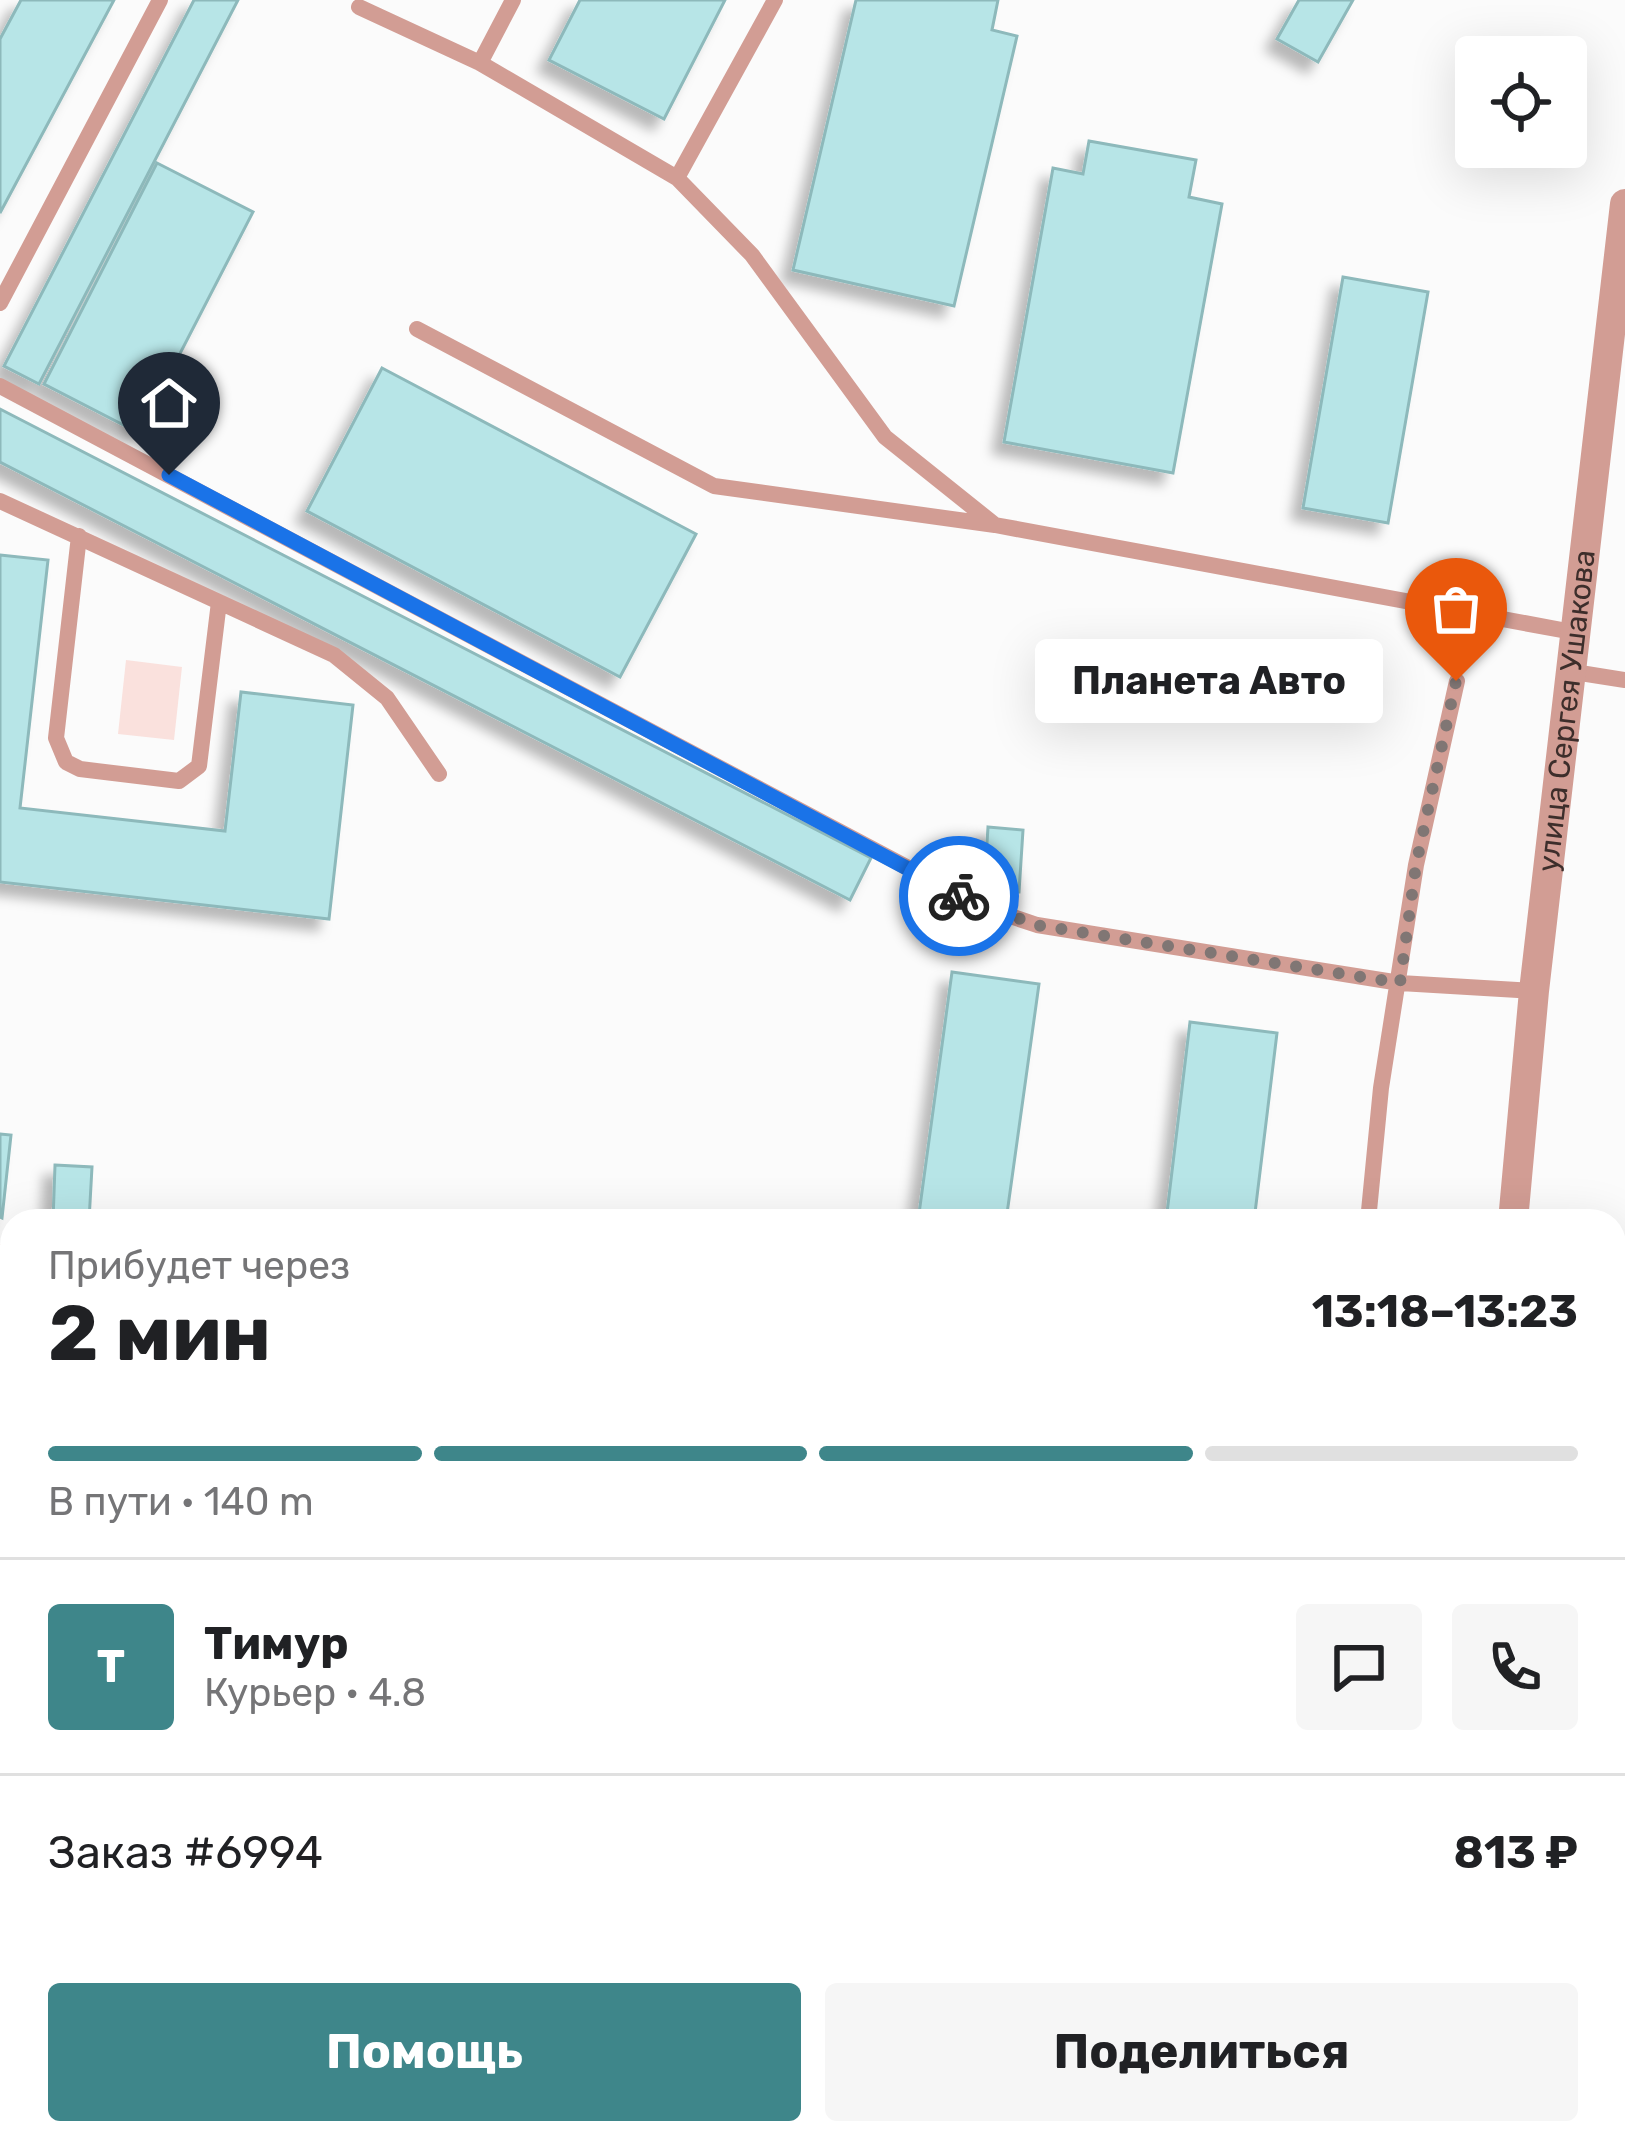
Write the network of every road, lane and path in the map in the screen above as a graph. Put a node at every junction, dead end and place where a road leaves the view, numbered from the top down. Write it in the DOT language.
graph roads {
  1 [pos="160,0"];
  2 [pos="513,0"];
  3 [pos="775,0"];
  4 [pos="359,7"];
  5 [pos="480,63"];
  6 [pos="677,178"];
  7 [pos="1625,204"];
  8 [pos="0,303"];
  9 [pos="417,329"];
  10 [pos="1616,366"];
  11 [pos="0,386"];
  12 [pos="0,500"];
  13 [pos="995,525"];
  14 [pos="79,536"];
  15 [pos="219,602"];
  16 [pos="1579,633"];
  17 [pos="1574,671"];
  18 [pos="1625,680"];
  19 [pos="1456,681"];
  20 [pos="439,774"];
  21 [pos="1400,983"];
  22 [pos="1534,991"];
  23 [pos="1369,1209"];
  24 [pos="1514,1209"];
  1 -- 8 [label="lane"];
  2 -- 5 [label="lane"];
  3 -- 6 [label="lane"];
  4 -- 5 [label="lane"];
  5 -- 6 [label="lane"];
  6 -- 13 [label="lane"];
  7 -- 10 [label="street, улица Сергея Ушакова"];
  9 -- 13 [label="lane"];
  10 -- 16 [label="street, улица Сергея Ушакова"];
  11 -- 21 [label="lane"];
  12 -- 14 [label="lane"];
  13 -- 16 [label="lane"];
  14 -- 15 [label="lane"];
  14 -- 15 [label="lane"];
  15 -- 20 [label="lane"];
  16 -- 17 [label="street, улица Сергея Ушакова"];
  17 -- 18 [label="lane"];
  17 -- 22 [label="street, улица Сергея Ушакова"];
  19 -- 21 [label="lane"];
  21 -- 22 [label="lane"];
  21 -- 23 [label="lane"];
  22 -- 24 [label="street, улица Сергея Ушакова"];
}
